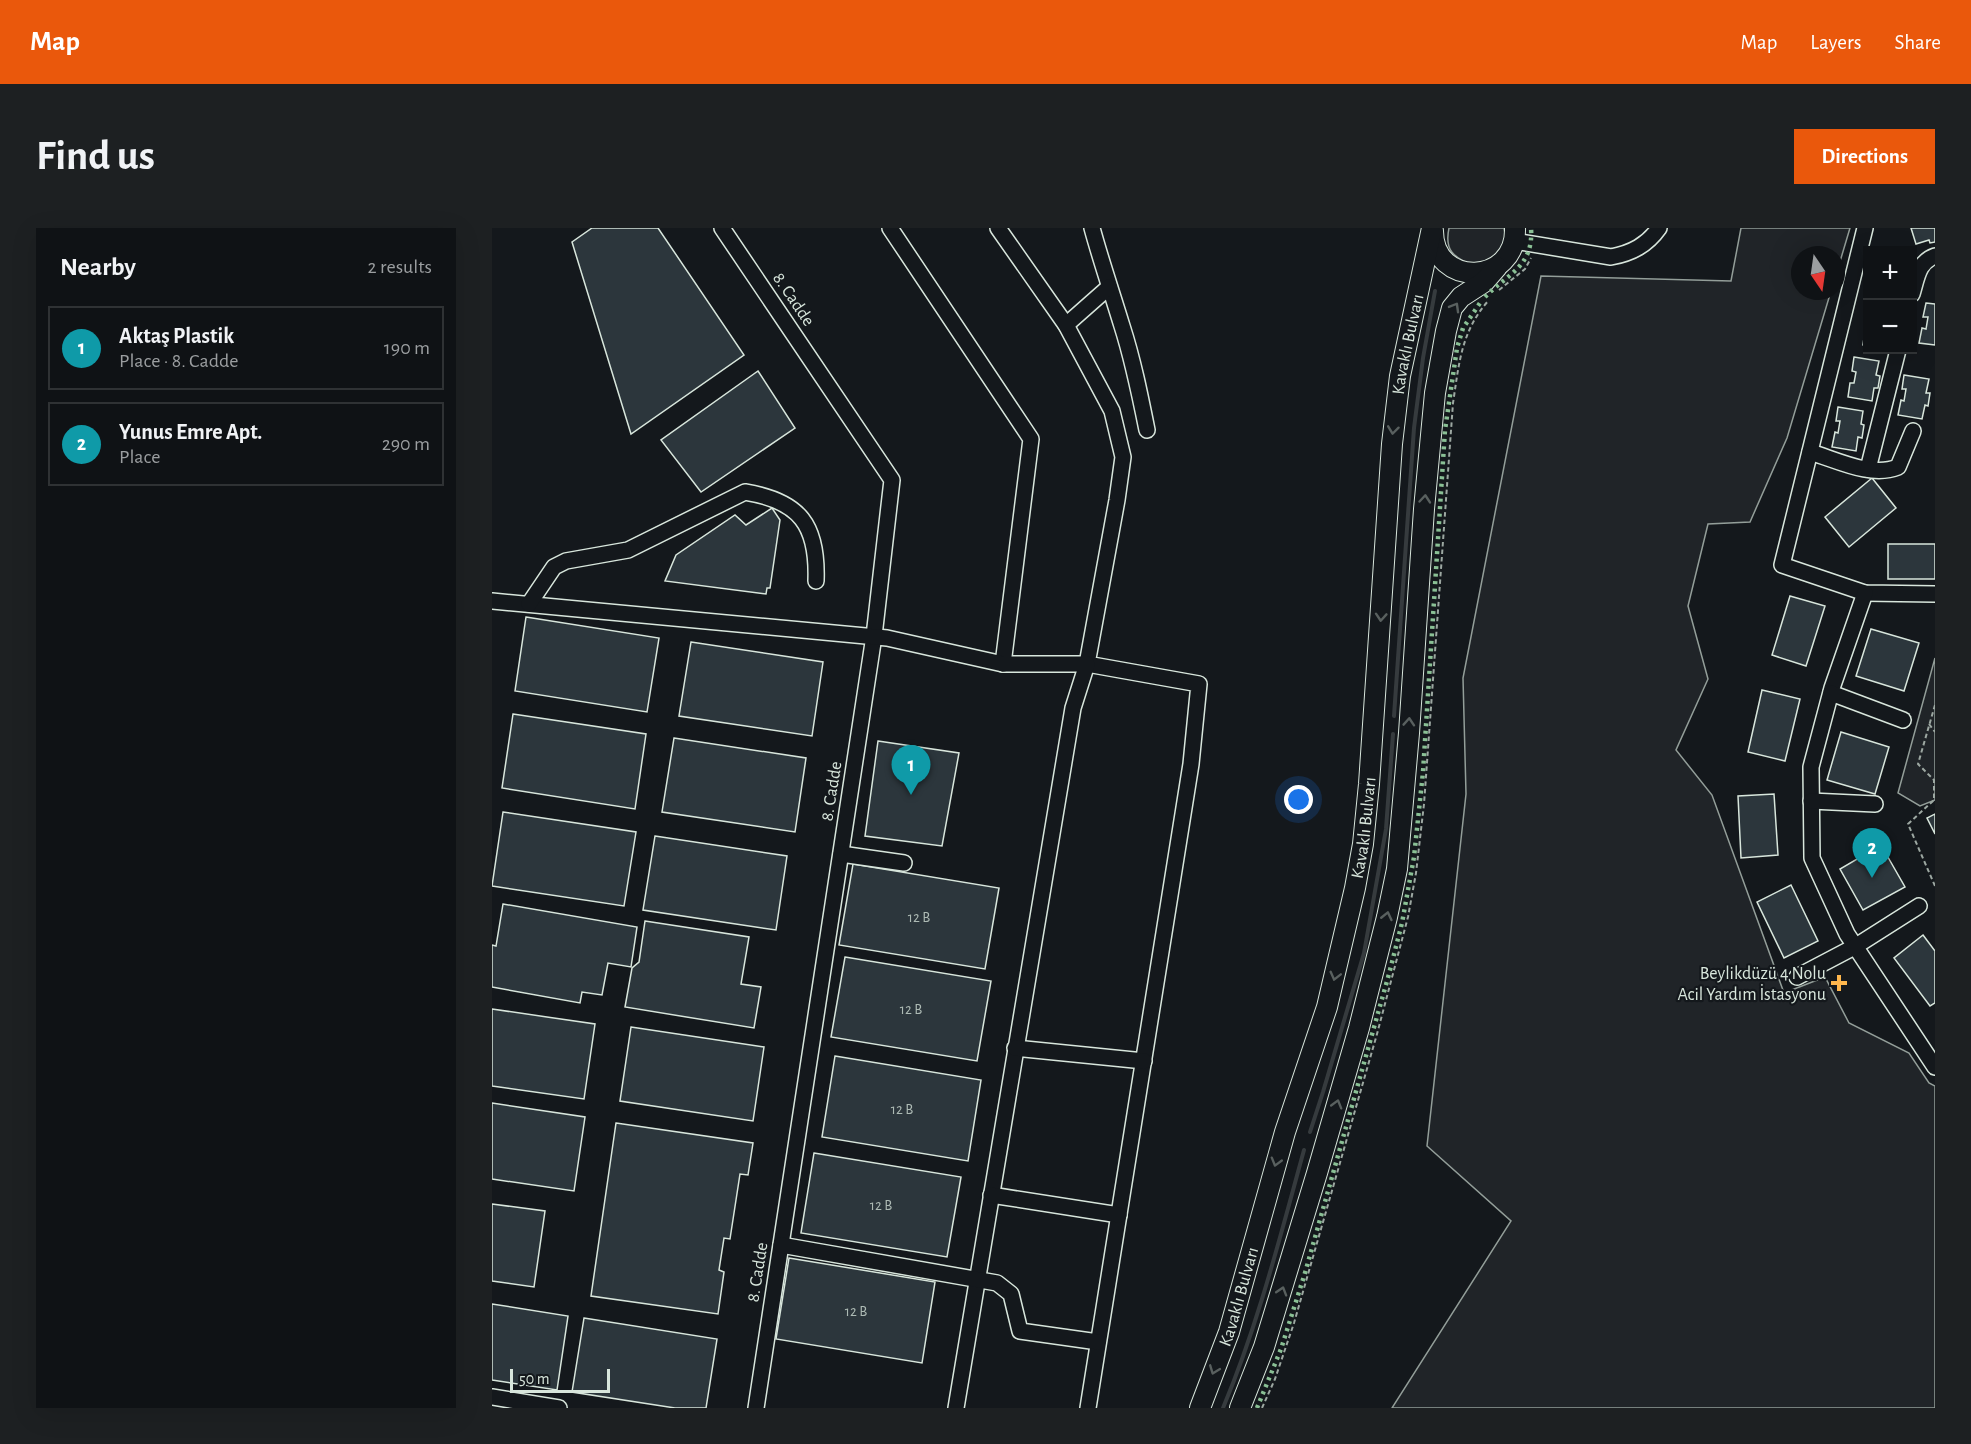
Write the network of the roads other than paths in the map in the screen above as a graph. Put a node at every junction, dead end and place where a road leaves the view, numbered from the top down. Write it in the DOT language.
graph roads {
  1 [pos="722,228"];
  2 [pos="890,228"];
  3 [pos="999,228"];
  4 [pos="1092,228"];
  5 [pos="1432,228"];
  6 [pos="1659,228"];
  7 [pos="1865,228"];
  8 [pos="1515,235"];
  9 [pos="1935,256"];
  10 [pos="1497,267"];
  11 [pos="1917,277"];
  12 [pos="1109,287"];
  13 [pos="1066,325"];
  14 [pos="1897,354"];
  15 [pos="1147,430"];
  16 [pos="1913,431"];
  17 [pos="1810,452"];
  18 [pos="1868,469"];
  19 [pos="816,581"];
  20 [pos="1865,593"];
  21 [pos="1935,594"];
  22 [pos="492,601"];
  23 [pos="529,604"];
  24 [pos="874,636"];
  25 [pos="1003,664"];
  26 [pos="1087,664"];
  27 [pos="1831,693"];
  28 [pos="1903,720"];
  29 [pos="1811,801"];
  30 [pos="1875,804"];
  31 [pos="841,854"];
  32 [pos="904,863"];
  33 [pos="1919,906"];
  34 [pos="1856,946"];
  35 [pos="1797,977"];
  36 [pos="1015,1048"];
  37 [pos="1143,1061"];
  38 [pos="1935,1067"];
  39 [pos="991,1195"];
  40 [pos="1119,1215"];
  41 [pos="781,1245"];
  42 [pos="977,1278"];
  43 [pos="1098,1342"];
  44 [pos="492,1397"];
  45 [pos="559,1408"];
  46 [pos="756,1408"];
  47 [pos="956,1408"];
  48 [pos="1088,1408"];
  49 [pos="1200,1408"];
  50 [pos="1240,1408"];
  1 -- 24 [label="street, 8. Cadde"];
  2 -- 25 [label="street"];
  3 -- 13 [label="street"];
  4 -- 12 [label="street"];
  5 -- 10 [label="main road, Kavaklı Bulvarı"];
  5 -- 49 [label="main road, Kavaklı Bulvarı, one-way"];
  6 -- 8 [label="street"];
  7 -- 17 [label="street"];
  8 -- 10 [label="main road, Kavaklı Bulvarı"];
  9 -- 11 [label="street"];
  50 -- 10 [label="main road, Kavaklı Bulvarı, one-way"];
  12 -- 13 [label="street"];
  12 -- 15 [label="street"];
  13 -- 26 [label="street"];
  14 -- 18 [label="street"];
  16 -- 18 [label="street"];
  17 -- 18 [label="street"];
  17 -- 20 [label="street"];
  19 -- 23 [label="street"];
  20 -- 21 [label="street"];
  20 -- 27 [label="street"];
  22 -- 23 [label="street"];
  23 -- 24 [label="street"];
  24 -- 25 [label="street"];
  24 -- 31 [label="street, 8. Cadde"];
  25 -- 26 [label="street"];
  26 -- 36 [label="street"];
  26 -- 37 [label="street"];
  27 -- 28 [label="street"];
  27 -- 29 [label="street"];
  29 -- 30 [label="street"];
  29 -- 34 [label="street"];
  31 -- 32 [label="street"];
  31 -- 41 [label="street, 8. Cadde"];
  33 -- 34 [label="street"];
  34 -- 35 [label="street"];
  34 -- 38 [label="street"];
  36 -- 37 [label="street"];
  36 -- 39 [label="street"];
  37 -- 40 [label="street"];
  39 -- 40 [label="street"];
  39 -- 42 [label="street"];
  40 -- 43 [label="street"];
  41 -- 42 [label="street"];
  41 -- 46 [label="street, 8. Cadde"];
  42 -- 43 [label="street"];
  42 -- 47 [label="street"];
  43 -- 48 [label="street"];
  44 -- 45 [label="street"];
}
